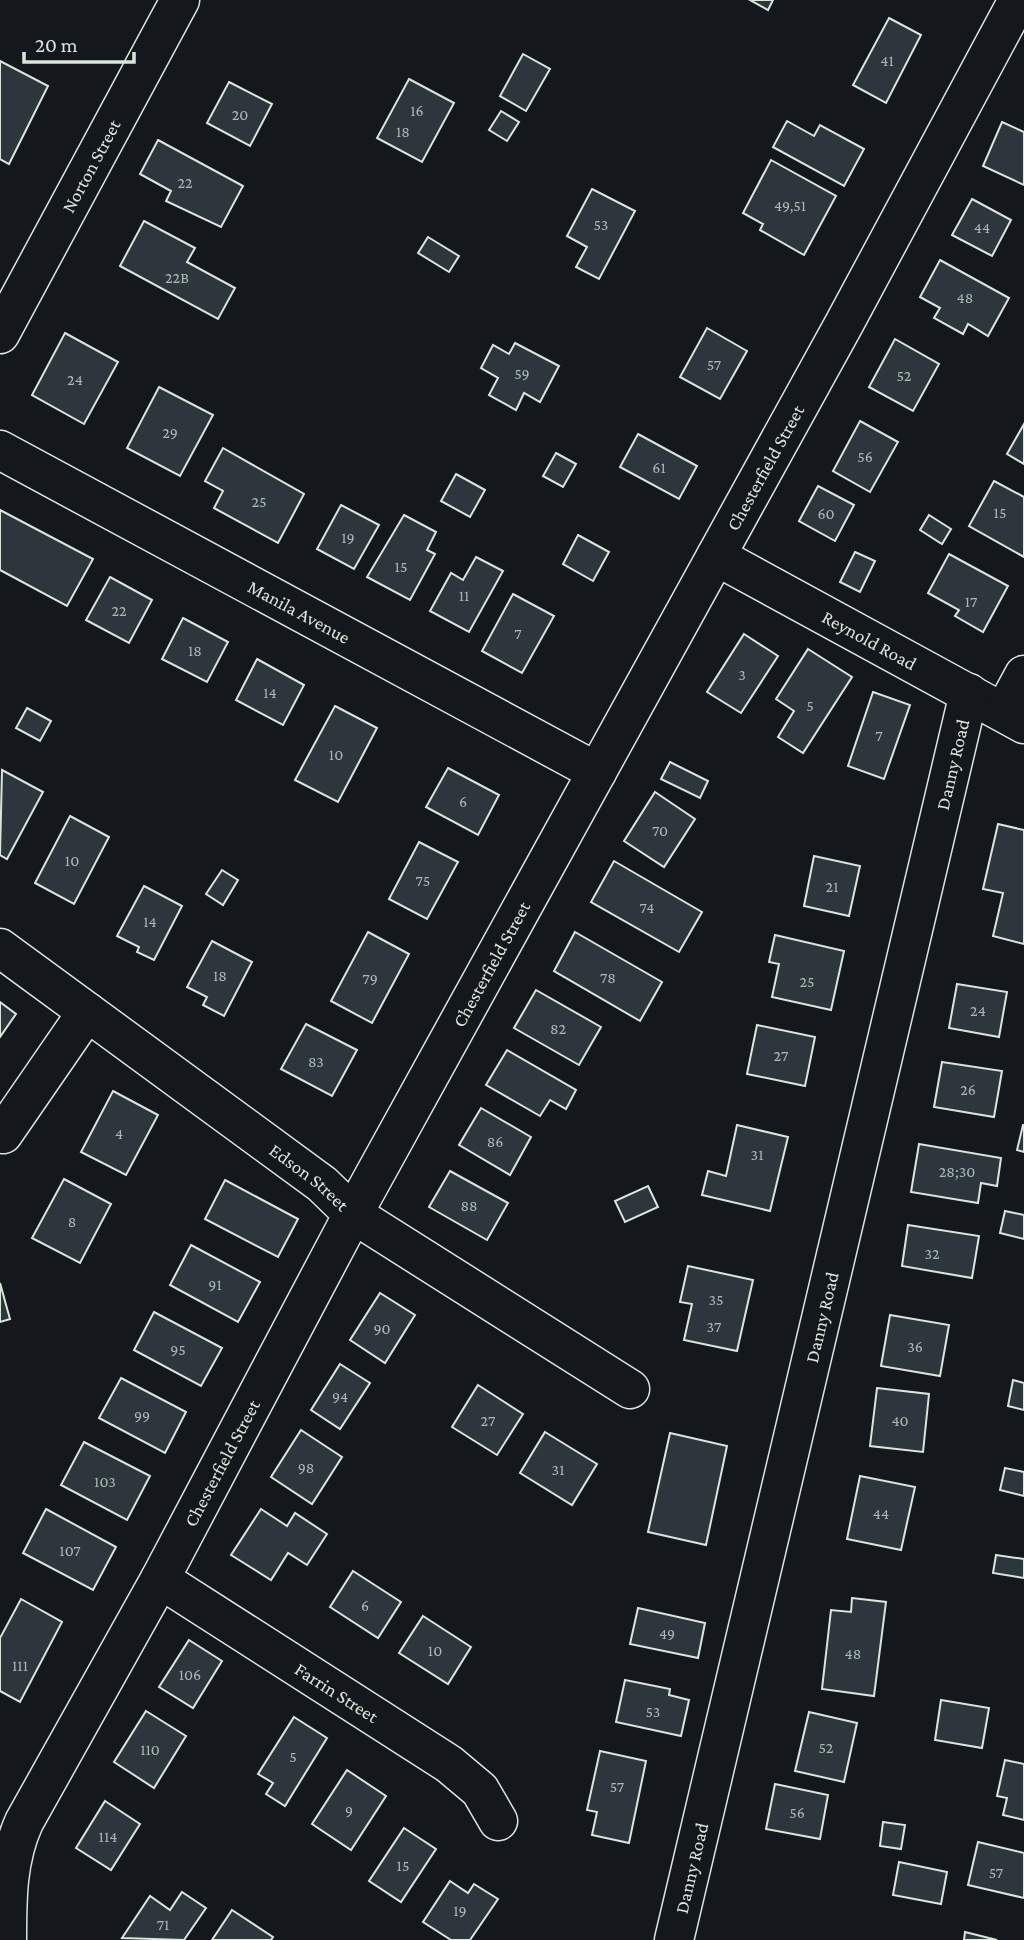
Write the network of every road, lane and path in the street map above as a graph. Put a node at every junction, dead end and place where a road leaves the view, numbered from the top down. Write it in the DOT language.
graph roads {
  1 [pos="180,0"];
  2 [pos="1018,0"];
  3 [pos="0,334"];
  4 [pos="0,450"];
  5 [pos="716,556"];
  6 [pos="1024,675"];
  7 [pos="969,693"];
  8 [pos="1014,718"];
  9 [pos="597,772"];
  10 [pos="0,948"];
  11 [pos="87,1012"];
  12 [pos="3,1134"];
  13 [pos="353,1214"];
  14 [pos="630,1389"];
  15 [pos="160,1579"];
  16 [pos="498,1821"];
  17 [pos="7,1940"];
  18 [pos="674,1940"];
  1 -- 3 [label="street, Norton Street"];
  2 -- 5 [label="street, Chesterfield Street"];
  4 -- 9 [label="street, Manila Avenue"];
  5 -- 7 [label="street, Reynold Road"];
  5 -- 9 [label="street, Chesterfield Street"];
  6 -- 8 [label="street"];
  7 -- 8 [label="street, Reynold Road"];
  7 -- 18 [label="street, Danny Road"];
  9 -- 13 [label="street, Chesterfield Street"];
  10 -- 11 [label="street, Edson Street"];
  11 -- 12 [label="street"];
  11 -- 13 [label="street, Edson Street"];
  13 -- 14 [label="street, Edson Street"];
  13 -- 15 [label="street, Chesterfield Street"];
  15 -- 16 [label="street, Farrin Street"];
  15 -- 17 [label="street, Chesterfield Street"];
}
